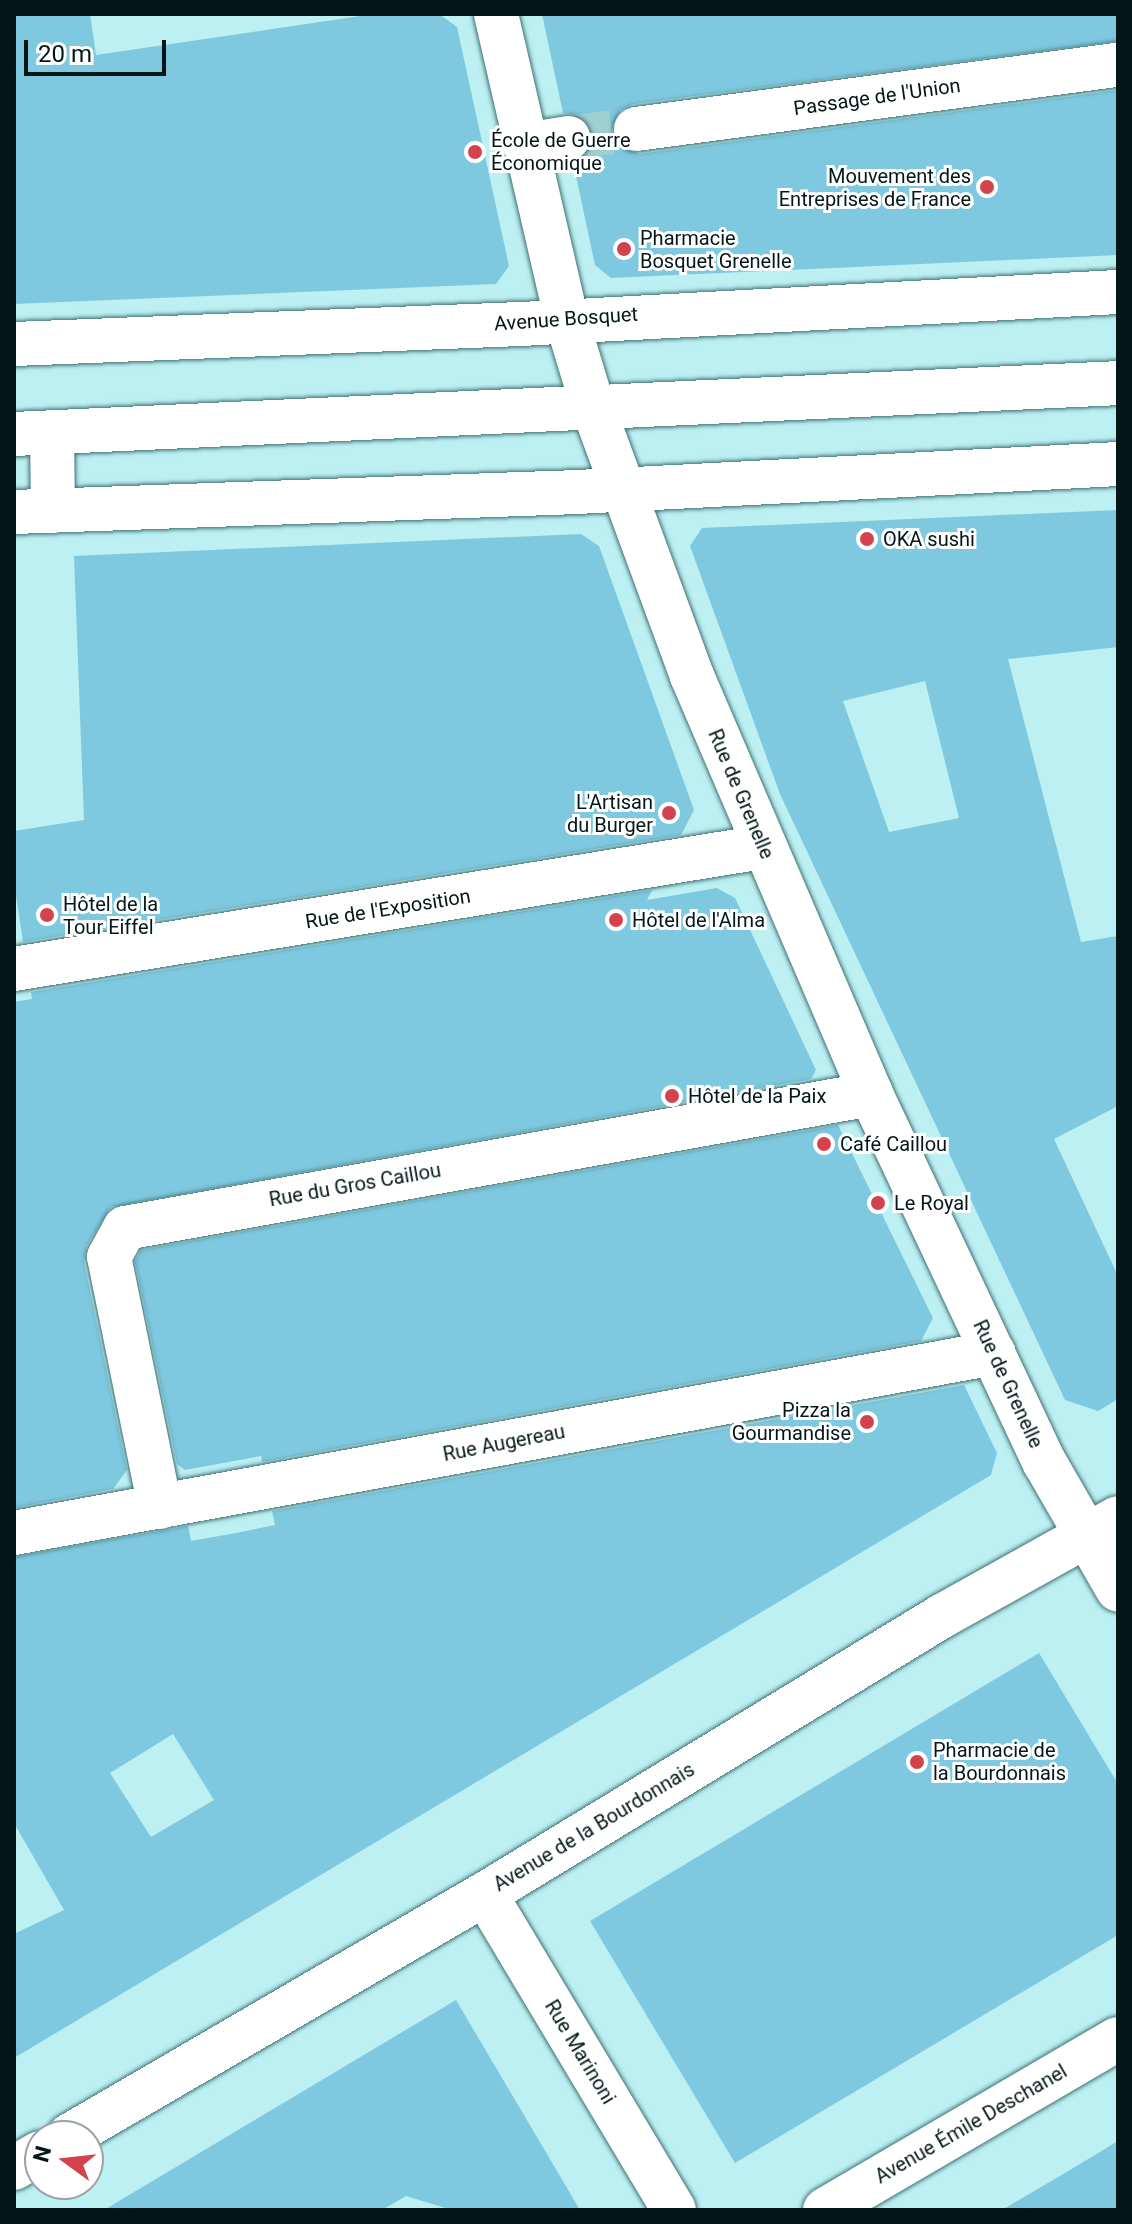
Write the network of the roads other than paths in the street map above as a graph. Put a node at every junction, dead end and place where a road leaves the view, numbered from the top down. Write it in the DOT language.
graph roads {
  1 [pos="496,14"];
  2 [pos="1118,65"];
  3 [pos="636,129"];
  4 [pos="568,138"];
  5 [pos="525,145"];
  6 [pos="1118,292"];
  7 [pos="567,321"];
  8 [pos="14,344"];
  9 [pos="1118,383"];
  10 [pos="593,407"];
  11 [pos="24,430"];
  12 [pos="1118,464"];
  13 [pos="624,490"];
  14 [pos="34,512"];
  15 [pos="762,847"];
  16 [pos="14,969"];
  17 [pos="871,1094"];
  18 [pos="994,1353"];
  19 [pos="160,1507"];
  20 [pos="1102,1527"];
  21 [pos="14,1533"];
  22 [pos="1118,1590"];
  23 [pos="485,1894"];
  24 [pos="1118,2039"];
  25 [pos="97,2120"];
  26 [pos="674,2210"];
  27 [pos="825,2210"];
  1 -- 5 [label="street, Rue de Grenelle"];
  2 -- 3 [label="street, Passage de l'Union"];
  4 -- 5 [label="street"];
  5 -- 7 [label="street, Rue de Grenelle"];
  6 -- 7 [label="street, Avenue Bosquet"];
  7 -- 8 [label="street, Avenue Bosquet"];
  7 -- 10 [label="street, Rue de Grenelle"];
  9 -- 10 [label="street"];
  10 -- 11 [label="street"];
  10 -- 13 [label="street, Rue de Grenelle"];
  11 -- 14 [label="street"];
  12 -- 13 [label="street"];
  13 -- 14 [label="street"];
  13 -- 15 [label="street, Rue de Grenelle"];
  15 -- 16 [label="street, Rue de l'Exposition"];
  15 -- 17 [label="street, Rue de Grenelle"];
  17 -- 18 [label="street, Rue de Grenelle"];
  17 -- 19 [label="street, Rue du Gros Caillou"];
  18 -- 19 [label="street, Rue Augereau"];
  18 -- 20 [label="street, Rue de Grenelle"];
  19 -- 21 [label="street, Rue Augereau"];
  20 -- 22 [label="street, Rue de Grenelle"];
  20 -- 23 [label="street, Avenue de la Bourdonnais"];
  23 -- 25 [label="street, Avenue de la Bourdonnais"];
  23 -- 26 [label="street, Rue Marinoni"];
  24 -- 27 [label="street, Avenue Émile Deschanel"];
}
